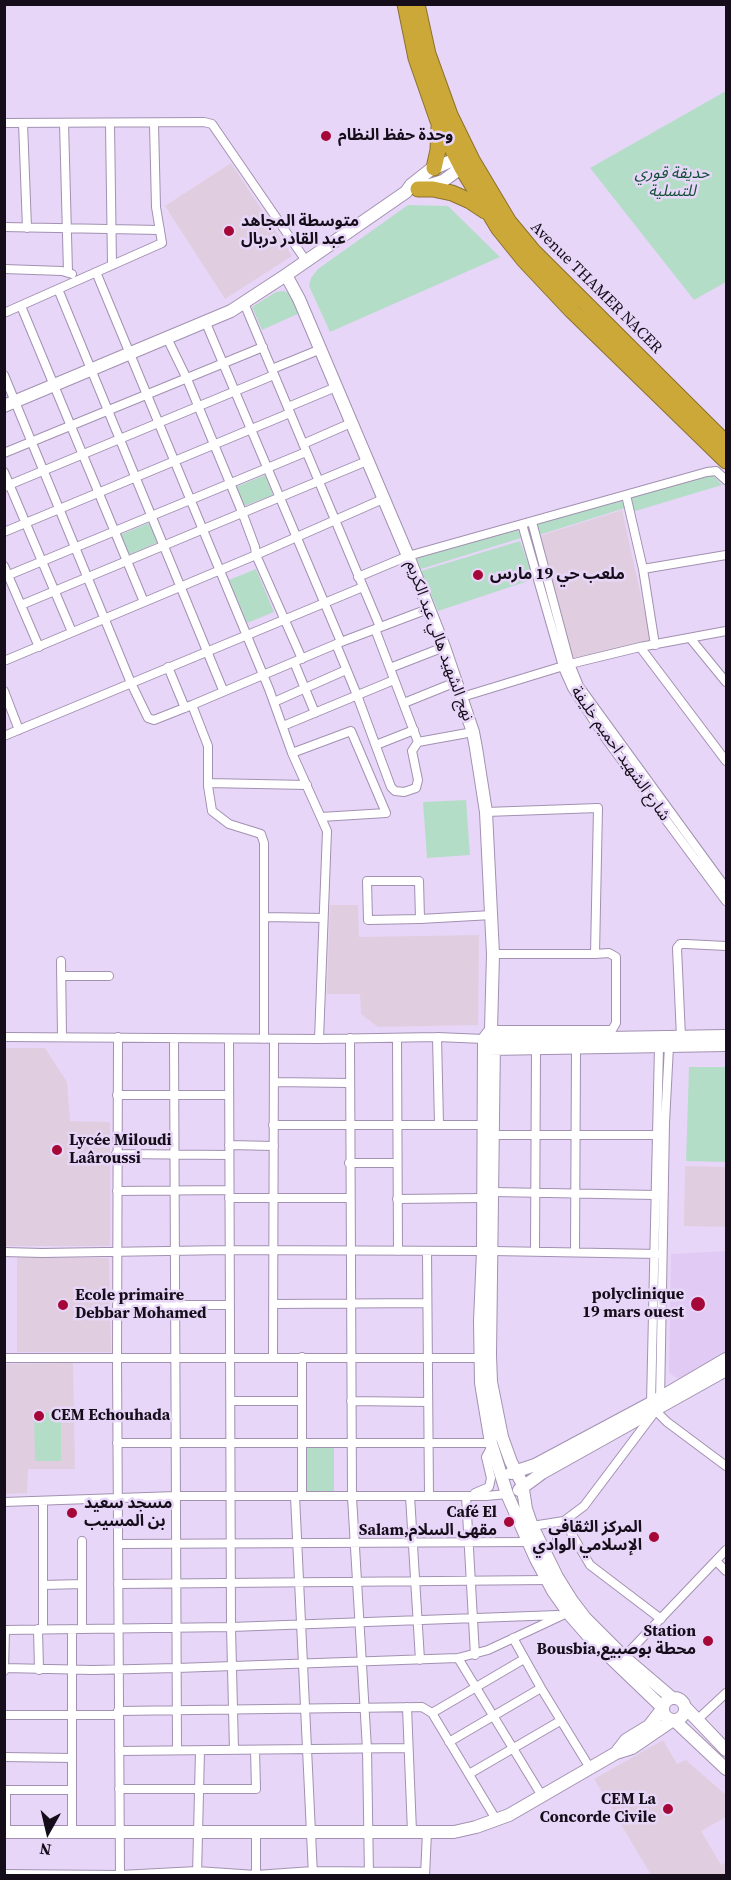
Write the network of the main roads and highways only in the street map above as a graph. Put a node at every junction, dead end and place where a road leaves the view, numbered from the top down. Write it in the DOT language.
graph roads {
  1 [pos="405,4"];
  2 [pos="417,4"];
  3 [pos="438,121"];
  4 [pos="465,160"];
  5 [pos="434,168"];
  6 [pos="412,190"];
  7 [pos="488,213"];
  8 [pos="286,275"];
  9 [pos="10,404"];
  10 [pos="726,443"];
  11 [pos="726,461"];
  12 [pos="726,1036"];
  13 [pos="487,1041"];
  14 [pos="726,1045"];
  15 [pos="488,1195"];
  16 [pos="488,1251"];
  17 [pos="726,1359"];
  18 [pos="726,1370"];
  19 [pos="657,1405"];
  20 [pos="517,1472"];
  21 [pos="502,1478"];
  22 [pos="523,1486"];
  23 [pos="507,1494"];
  24 [pos="672,1698"];
  25 [pos="685,1707"];
  26 [pos="663,1708"];
  27 [pos="674,1720"];
  28 [pos="726,1750"];
  29 [pos="616,1753"];
  30 [pos="726,1769"];
  31 [pos="5,1832"];
  1 -- 3 [label="highway"];
  2 -- 4 [label="highway, Avenue THAMER NACER"];
  3 -- 4 [label="highway"];
  3 -- 5 [label="highway"];
  4 -- 5 [label="main road"];
  4 -- 6 [label="main road"];
  4 -- 7 [label="highway, Avenue THAMER NACER"];
  4 -- 10 [label="highway, Avenue THAMER NACER"];
  5 -- 6 [label="main road"];
  6 -- 7 [label="highway"];
  6 -- 8 [label="main road"];
  7 -- 11 [label="highway, Avenue THAMER NACER"];
  8 -- 9 [label="main road"];
  8 -- 13 [label="main road, نهج الشهيد هالي عبد الكريم"];
  12 -- 13 [label="main road"];
  13 -- 14 [label="main road"];
  13 -- 15 [label="main road"];
  13 -- 15 [label="main road"];
  15 -- 16 [label="main road"];
  16 -- 20 [label="main road"];
  16 -- 21 [label="main road"];
  17 -- 19 [label="main road"];
  18 -- 19 [label="main road"];
  19 -- 20 [label="main road"];
  19 -- 22 [label="main road"];
  20 -- 21 [label="main road"];
  20 -- 22 [label="main road"];
  21 -- 23 [label="main road"];
  22 -- 23 [label="main road"];
  22 -- 24 [label="main road"];
  23 -- 26 [label="main road"];
  24 -- 25 [label="main road"];
  24 -- 26 [label="main road"];
  25 -- 27 [label="main road"];
  25 -- 28 [label="main road"];
  26 -- 27 [label="main road"];
  26 -- 29 [label="main road"];
  27 -- 29 [label="main road"];
  27 -- 30 [label="main road"];
  29 -- 31 [label="main road"];
}
